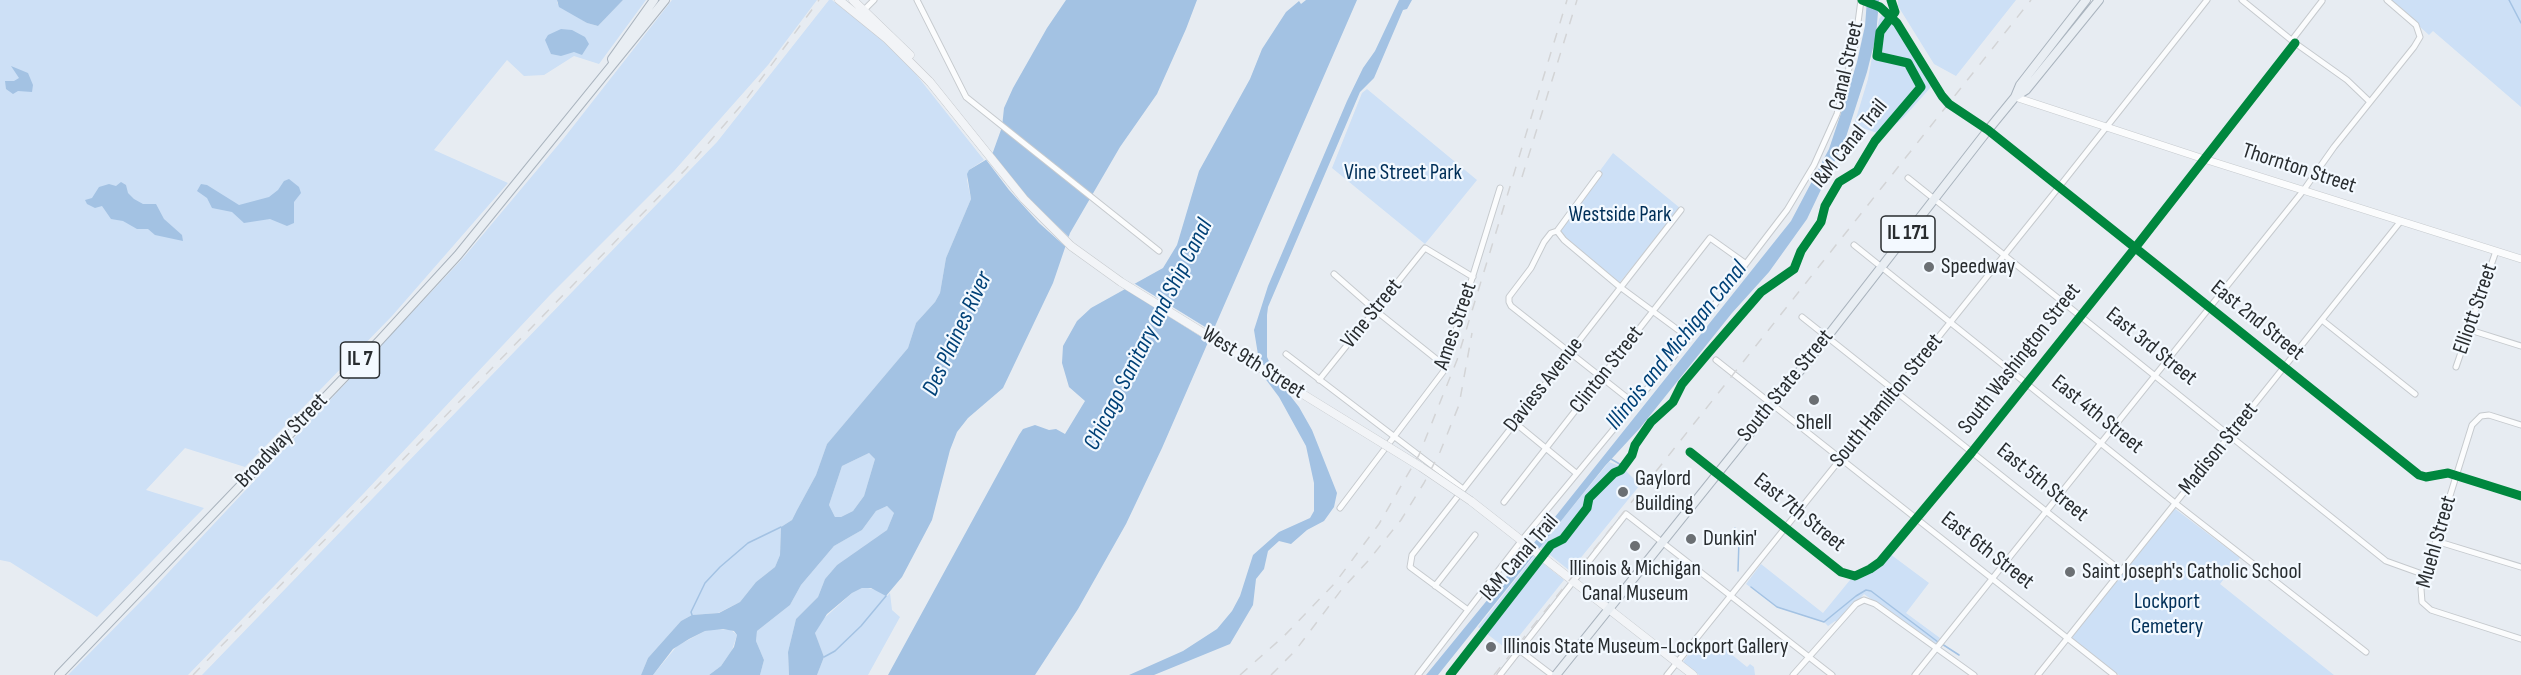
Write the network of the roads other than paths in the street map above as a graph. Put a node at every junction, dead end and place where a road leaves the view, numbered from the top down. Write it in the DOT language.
graph roads {
  1 [pos="654,0"];
  2 [pos="665,0"];
  3 [pos="839,0"];
  4 [pos="853,0"];
  5 [pos="874,0"];
  6 [pos="917,0"];
  7 [pos="1861,0"];
  8 [pos="2086,0"];
  9 [pos="2098,0"];
  10 [pos="2206,0"];
  11 [pos="2242,0"];
  12 [pos="2387,0"];
  13 [pos="2322,1"];
  14 [pos="862,13"];
  15 [pos="2293,41"];
  16 [pos="613,62"];
  17 [pos="2015,97"];
  18 [pos="2370,102"];
  19 [pos="2106,127"];
  20 [pos="1988,130"];
  21 [pos="2204,159"];
  22 [pos="1599,174"];
  23 [pos="1908,178"];
  24 [pos="2060,187"];
  25 [pos="1500,188"];
  26 [pos="2303,191"];
  27 [pos="1935,200"];
  28 [pos="1681,210"];
  29 [pos="2400,222"];
  30 [pos="1557,231"];
  31 [pos="1854,245"];
  32 [pos="2135,248"];
  33 [pos="1159,251"];
  34 [pos="2496,251"];
  35 [pos="2004,255"];
  36 [pos="2521,259"];
  37 [pos="1745,263"];
  38 [pos="1881,267"];
  39 [pos="1334,274"];
  40 [pos="1473,277"];
  41 [pos="1620,287"];
  42 [pos="2210,307"];
  43 [pos="1375,310"];
  44 [pos="1653,311"];
  45 [pos="2080,315"];
  46 [pos="1802,317"];
  47 [pos="2322,320"];
  48 [pos="1950,323"];
  49 [pos="2470,330"];
  50 [pos="1827,337"];
  51 [pos="1689,338"];
  52 [pos="2521,346"];
  53 [pos="1570,353"];
  54 [pos="1286,354"];
  55 [pos="1716,360"];
  56 [pos="1445,366"];
  57 [pos="2284,367"];
  58 [pos="2457,367"];
  59 [pos="2155,375"];
  60 [pos="1601,378"];
  61 [pos="1319,380"];
  62 [pos="2026,384"];
  63 [pos="1895,391"];
  64 [pos="2415,394"];
  65 [pos="1635,404"];
  66 [pos="1771,404"];
  67 [pos="1514,422"];
  68 [pos="2521,425"];
  69 [pos="2230,435"];
  70 [pos="1393,437"];
  71 [pos="2101,444"];
  72 [pos="1546,448"];
  73 [pos="1690,452"];
  74 [pos="1972,452"];
  75 [pos="1840,459"];
  76 [pos="1717,472"];
  77 [pos="1576,473"];
  78 [pos="2457,475"];
  79 [pos="1463,489"];
  80 [pos="2521,496"];
  81 [pos="1504,502"];
  82 [pos="2175,504"];
  83 [pos="1340,508"];
  84 [pos="2047,512"];
  85 [pos="1916,519"];
  86 [pos="1785,528"];
  87 [pos="1475,535"];
  88 [pos="1522,540"];
  89 [pos="2436,540"];
  90 [pos="1661,543"];
  91 [pos="2521,567"];
  92 [pos="2120,570"];
  93 [pos="1860,575"];
  94 [pos="2425,575"];
  95 [pos="1991,579"];
  96 [pos="1574,581"];
  97 [pos="1435,586"];
  98 [pos="1730,597"];
  99 [pos="1608,608"];
  100 [pos="1468,610"];
  101 [pos="2066,638"];
  102 [pos="2521,639"];
  103 [pos="1509,643"];
  104 [pos="1935,649"];
  105 [pos="1519,650"];
  106 [pos="2366,652"];
  107 [pos="1809,656"];
  108 [pos="1677,662"];
  109 [pos="59,675"];
  110 [pos="1419,675"];
  111 [pos="1500,675"];
  112 [pos="1554,675"];
  113 [pos="1667,675"];
  114 [pos="1693,675"];
  115 [pos="1792,675"];
  116 [pos="1832,675"];
  117 [pos="1915,675"];
  118 [pos="1974,675"];
  119 [pos="2038,675"];
  120 [pos="2114,675"];
  1 -- 16 [label="main road, Broadway Street / IL 7"];
  2 -- 16 [label="main road, Broadway Street / IL 7"];
  3 -- 14 [label="main road, West 9th Street"];
  4 -- 14 [label="main road, West 9th Street"];
  5 -- 14 [label="street"];
  6 -- 33 [label="street"];
  7 -- 20 [label="street, East 2nd Street"];
  7 -- 37 [label="street, Canal Street"];
  8 -- 17 [label="main road, IL 171"];
  9 -- 17 [label="main road, IL 171"];
  10 -- 19 [label="street, South Hamilton Street"];
  11 -- 15 [label="street"];
  12 -- 18 [label="street"];
  13 -- 15 [label="street, South Washington Street"];
  14 -- 88 [label="main road, West 9th Street, bridge"];
  15 -- 18 [label="street"];
  15 -- 21 [label="street, South Washington Street"];
  16 -- 109 [label="main road, Broadway Street / IL 7"];
  17 -- 19 [label="street, Thornton Street"];
  17 -- 20 [label="main road, South State Street / IL 171"];
  18 -- 26 [label="street"];
  19 -- 21 [label="street, Thornton Street"];
  19 -- 24 [label="street, South Hamilton Street"];
  20 -- 24 [label="street, East 2nd Street"];
  20 -- 27 [label="main road, South State Street / IL 171"];
  21 -- 26 [label="street, Thornton Street"];
  21 -- 32 [label="street, South Washington Street"];
  22 -- 30 [label="street, Ames Street"];
  23 -- 27 [label="street, East 3rd Street"];
  24 -- 32 [label="street, East 2nd Street"];
  24 -- 35 [label="street, South Hamilton Street"];
  25 -- 40 [label="street, Ames Street"];
  26 -- 29 [label="street, Thornton Street"];
  26 -- 42 [label="street"];
  27 -- 35 [label="street, East 3rd Street"];
  27 -- 38 [label="main road, South State Street / IL 171"];
  28 -- 41 [label="street, Daviess Avenue"];
  29 -- 34 [label="street, Thornton Street"];
  29 -- 47 [label="street, Madison Street"];
  30 -- 41 [label="street"];
  30 -- 53 [label="street, Ames Street"];
  31 -- 38 [label="street, East 4th Street"];
  32 -- 42 [label="street, East 2nd Street"];
  32 -- 45 [label="street, South Washington Street"];
  34 -- 36 [label="street, Thornton Street"];
  34 -- 49 [label="street, Elliott Street"];
  35 -- 45 [label="street, East 3rd Street"];
  35 -- 48 [label="street, South Hamilton Street"];
  37 -- 44 [label="street, Clinton Street"];
  37 -- 51 [label="street, Canal Street"];
  38 -- 48 [label="street, East 4th Street"];
  38 -- 50 [label="main road, South State Street / IL 171"];
  39 -- 43 [label="street"];
  40 -- 43 [label="street, Vine Street"];
  40 -- 56 [label="street, Ames Street"];
  41 -- 44 [label="street"];
  41 -- 53 [label="street, Daviess Avenue"];
  42 -- 57 [label="street, East 2nd Street"];
  42 -- 59 [label="street"];
  43 -- 56 [label="street"];
  43 -- 61 [label="street, Vine Street"];
  44 -- 51 [label="street"];
  44 -- 60 [label="street, Clinton Street"];
  45 -- 59 [label="street, East 3rd Street"];
  45 -- 62 [label="street, South Washington Street"];
  46 -- 50 [label="street, East 5th Street"];
  47 -- 57 [label="street, Madison Street"];
  47 -- 64 [label="street"];
  48 -- 62 [label="street, East 4th Street"];
  48 -- 63 [label="street, South Hamilton Street"];
  49 -- 52 [label="street"];
  49 -- 58 [label="street, Elliott Street"];
  50 -- 63 [label="street, East 5th Street"];
  50 -- 66 [label="main road, South State Street / IL 171"];
  51 -- 65 [label="street, Canal Street"];
  53 -- 60 [label="street"];
  53 -- 67 [label="street, Daviess Avenue"];
  54 -- 61 [label="street, West 9th Street"];
  55 -- 66 [label="street, East 6th Street"];
  56 -- 70 [label="street, Ames Street"];
  57 -- 69 [label="street, Madison Street"];
  57 -- 78 [label="street, East 2nd Street"];
  59 -- 69 [label="street, East 3rd Street"];
  59 -- 71 [label="street"];
  60 -- 65 [label="street"];
  60 -- 72 [label="street, Clinton Street"];
  61 -- 70 [label="street, West 9th Street"];
  62 -- 71 [label="street, East 4th Street"];
  62 -- 74 [label="street, South Washington Street"];
  63 -- 74 [label="street, East 5th Street"];
  63 -- 75 [label="street, South Hamilton Street"];
  65 -- 77 [label="street, Canal Street"];
  66 -- 75 [label="street, East 6th Street"];
  66 -- 76 [label="main road, South State Street / IL 171"];
  67 -- 72 [label="street"];
  67 -- 79 [label="street, Daviess Avenue"];
  68 -- 78 [label="street, Muehl Street"];
  69 -- 82 [label="street, Madison Street"];
  69 -- 94 [label="street, East 3rd Street"];
  70 -- 79 [label="street, West 9th Street"];
  70 -- 83 [label="street, Ames Street"];
  71 -- 82 [label="street, East 4th Street"];
  71 -- 84 [label="street"];
  72 -- 77 [label="street"];
  72 -- 81 [label="street, Clinton Street"];
  73 -- 76 [label="street, East 7th Street"];
  74 -- 84 [label="street, East 5th Street"];
  74 -- 85 [label="street, South Washington Street"];
  75 -- 85 [label="street, East 6th Street"];
  75 -- 86 [label="street, South Hamilton Street"];
  76 -- 86 [label="street, East 7th Street"];
  76 -- 90 [label="main road, South State Street / IL 171"];
  77 -- 88 [label="street, Canal Street"];
  78 -- 80 [label="street, East 2nd Street"];
  78 -- 89 [label="street, Muehl Street"];
  79 -- 97 [label="street, Daviess Avenue"];
  82 -- 92 [label="street, Madison Street"];
  82 -- 106 [label="street, East 4th Street"];
  84 -- 92 [label="street, East 5th Street"];
  84 -- 95 [label="street"];
  85 -- 93 [label="street, South Washington Street"];
  85 -- 95 [label="street, East 6th Street"];
  86 -- 93 [label="street, East 7th Street"];
  86 -- 98 [label="street, South Hamilton Street"];
  87 -- 97 [label="street"];
  88 -- 96 [label="main road, West 9th Street"];
  88 -- 100 [label="street, Canal Street"];
  89 -- 91 [label="street"];
  89 -- 94 [label="street, Muehl Street"];
  90 -- 96 [label="street"];
  90 -- 98 [label="street"];
  90 -- 99 [label="main road, South State Street / IL 171"];
  92 -- 101 [label="street, Madison Street"];
  94 -- 102 [label="street, Muehl Street"];
  95 -- 101 [label="street, East 6th Street"];
  95 -- 104 [label="street"];
  96 -- 99 [label="main road, West 9th Street"];
  96 -- 105 [label="street"];
  97 -- 100 [label="street"];
  98 -- 107 [label="street"];
  98 -- 108 [label="street, South Hamilton Street"];
  99 -- 108 [label="main road, West 9th Street"];
  99 -- 112 [label="main road, South State Street / IL 171"];
  100 -- 110 [label="street, Canal Street"];
  101 -- 119 [label="street, Madison Street"];
  101 -- 120 [label="street, East 6th Street"];
  103 -- 105 [label="street"];
  104 -- 107 [label="street"];
  104 -- 117 [label="street"];
  104 -- 118 [label="street"];
  105 -- 111 [label="street"];
  105 -- 112 [label="street"];
  107 -- 115 [label="street"];
  107 -- 116 [label="street"];
  108 -- 113 [label="street, South Hamilton Street"];
  108 -- 114 [label="main road, West 9th Street"];
}
